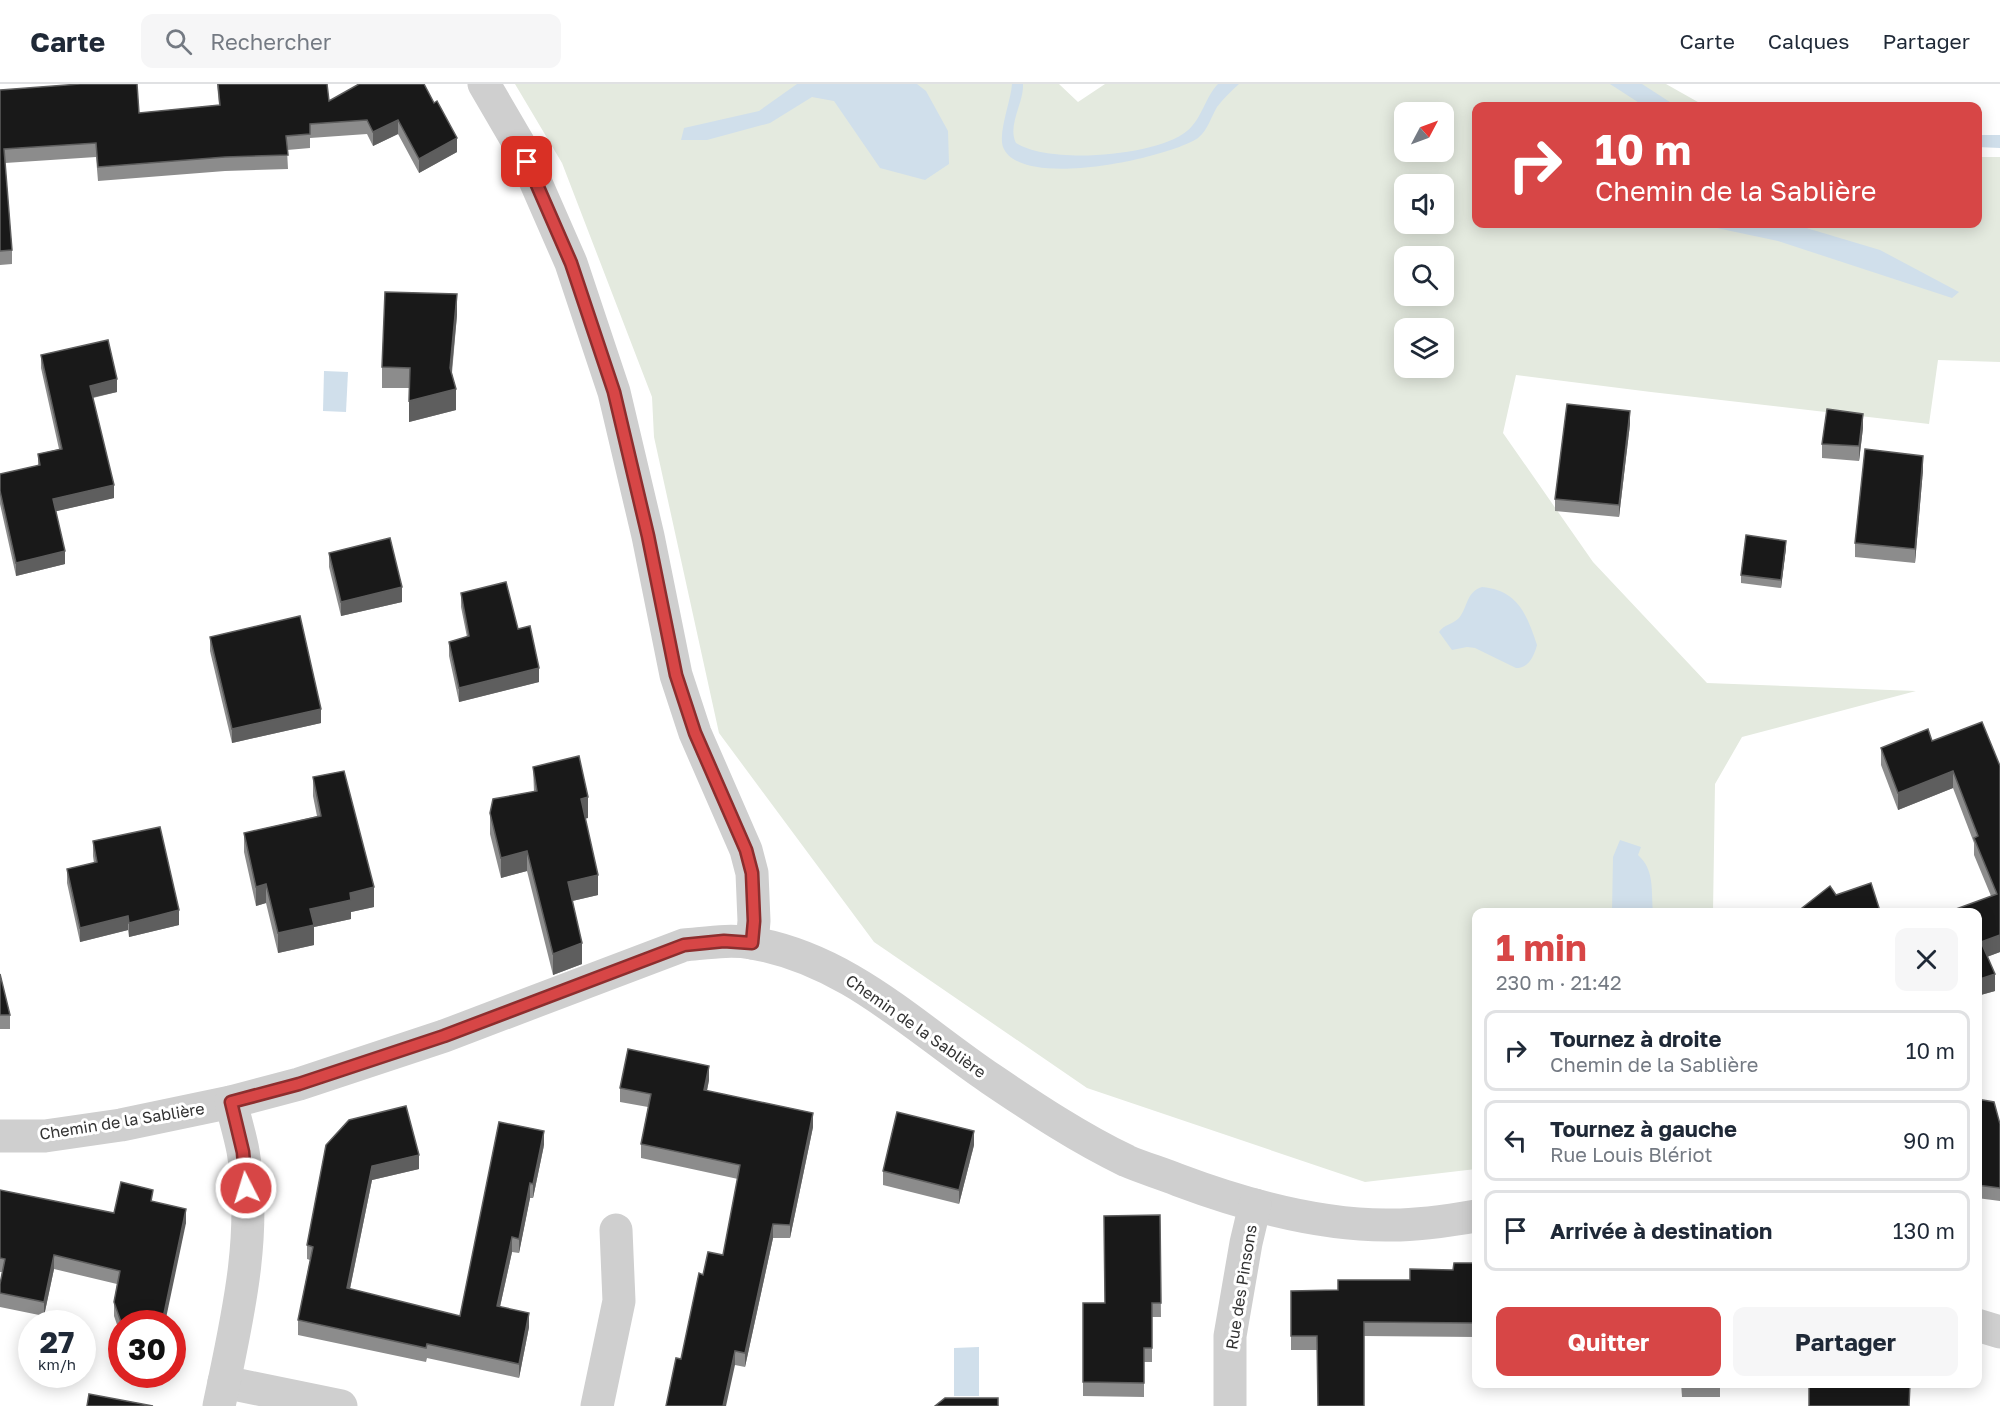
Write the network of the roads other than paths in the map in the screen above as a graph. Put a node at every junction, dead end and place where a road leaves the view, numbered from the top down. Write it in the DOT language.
graph roads {
  1 [pos="484,84"];
  2 [pos="752,943"];
  3 [pos="231,1102"];
  4 [pos="0,1136"];
  5 [pos="1255,1205"];
  6 [pos="1472,1216"];
  7 [pos="616,1230"];
  8 [pos="1982,1327"];
  9 [pos="2000,1332"];
  10 [pos="221,1394"];
  11 [pos="341,1406"];
  12 [pos="597,1406"];
  13 [pos="1230,1406"];
  1 -- 2 [label="street"];
  2 -- 3 [label="street, Chemin de la Sablière"];
  2 -- 5 [label="street, Chemin de la Sablière"];
  3 -- 4 [label="street, Chemin de la Sablière"];
  3 -- 10 [label="street"];
  5 -- 6 [label="street, Chemin de la Sablière"];
  5 -- 13 [label="street, Rue des Pinsons"];
  7 -- 12 [label="street"];
  8 -- 9 [label="street"];
  10 -- 11 [label="street"];
}
